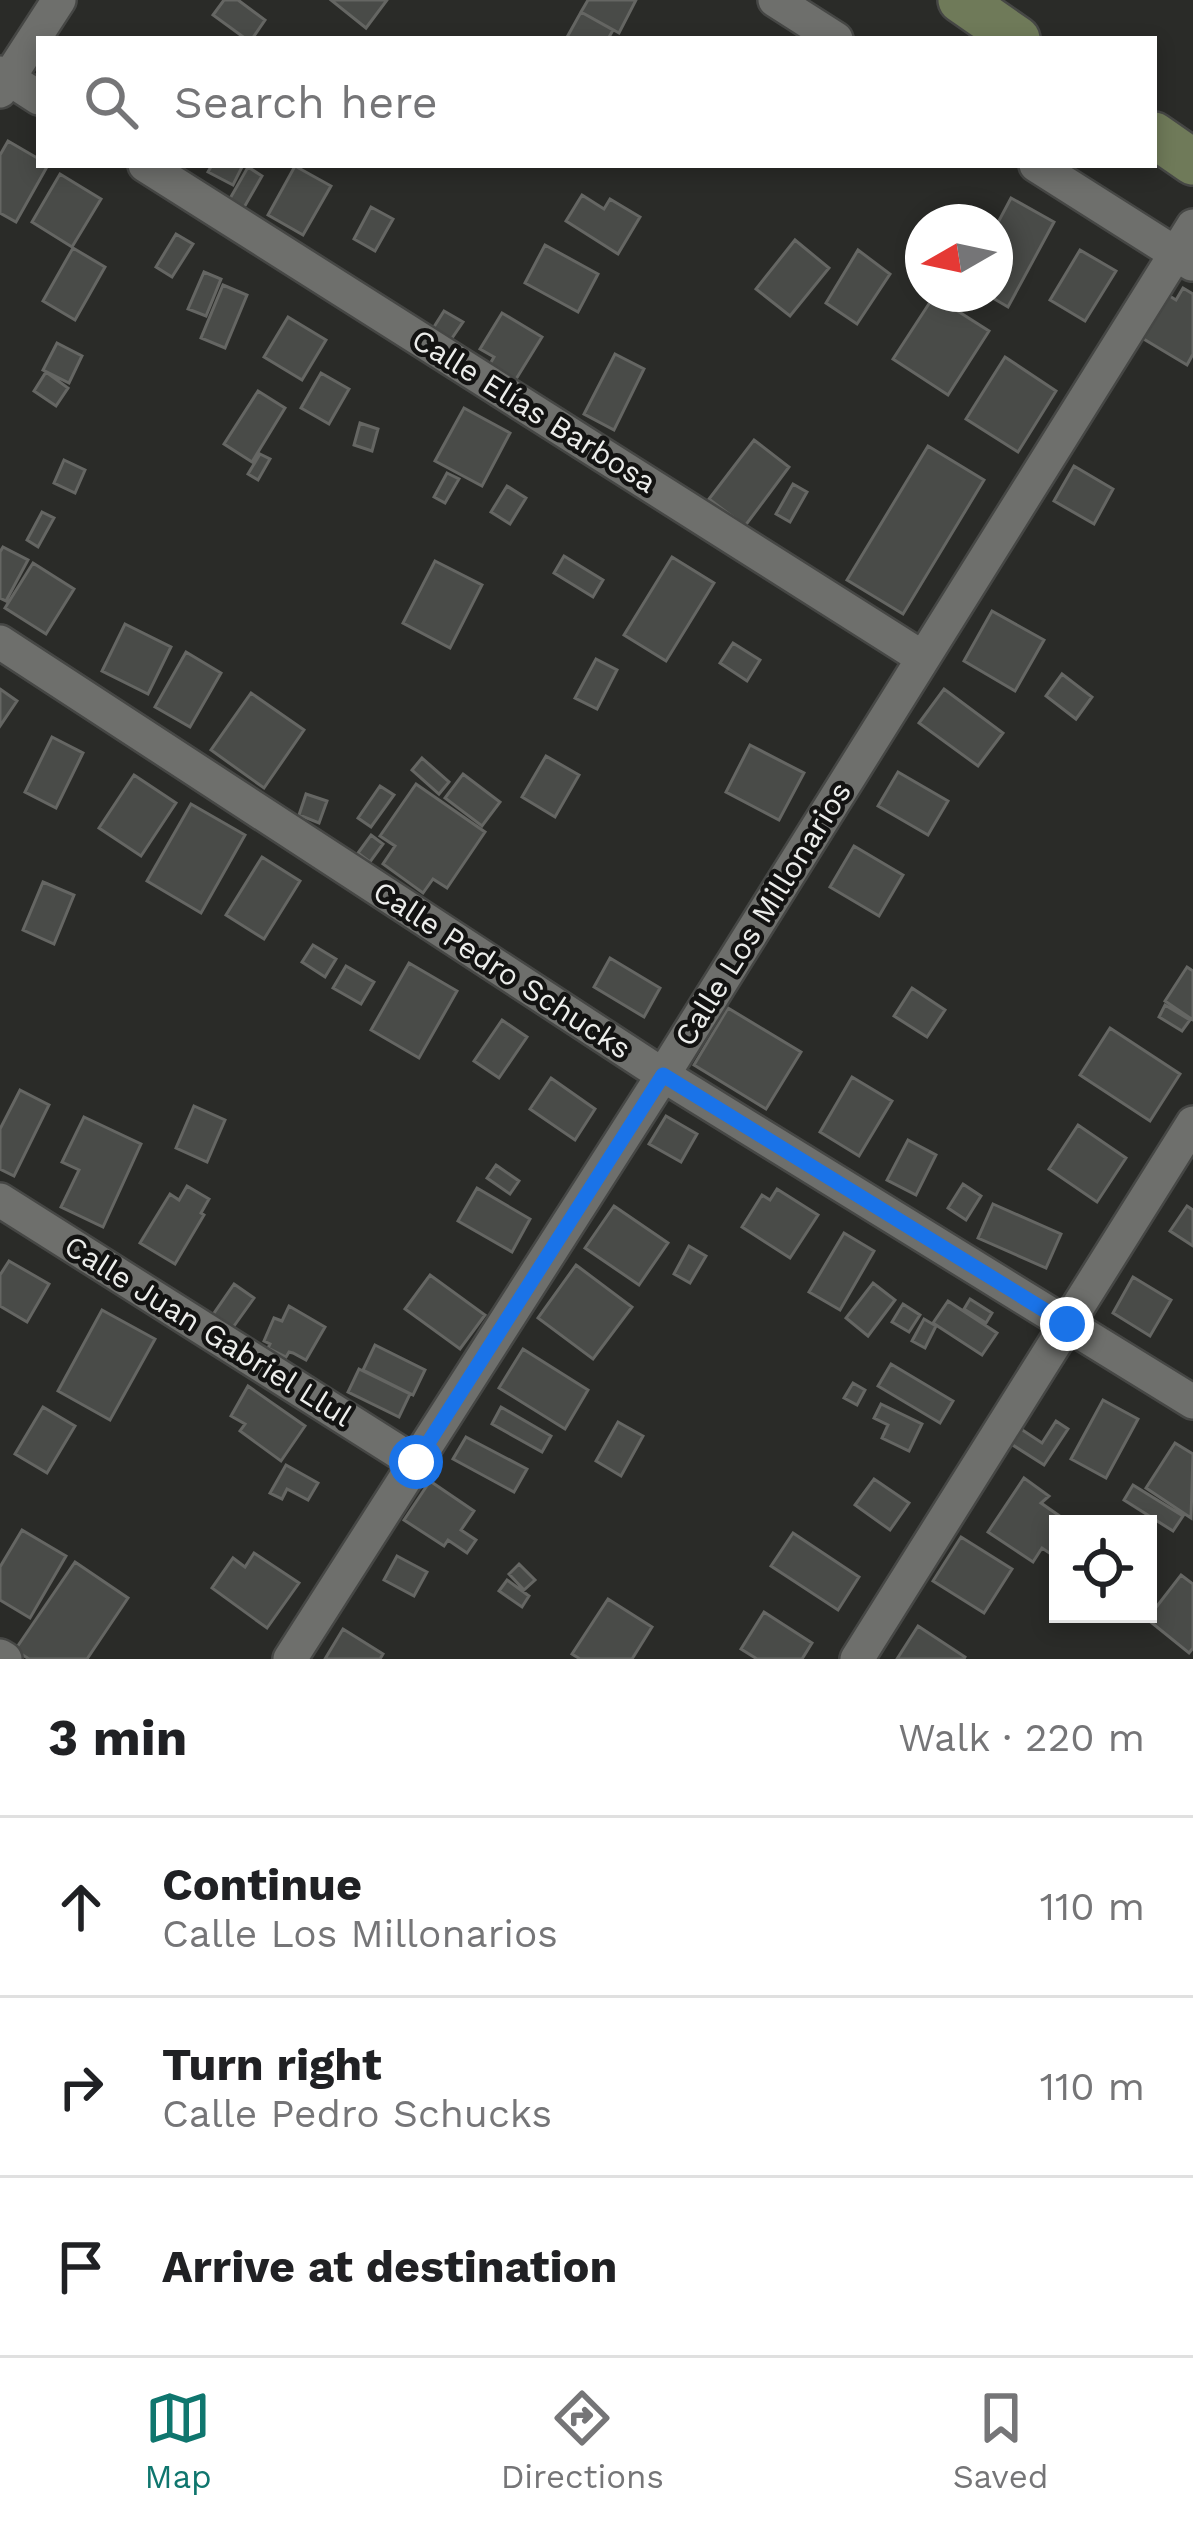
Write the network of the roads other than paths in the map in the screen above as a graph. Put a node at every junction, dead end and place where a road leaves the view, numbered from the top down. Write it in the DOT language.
graph roads {
  1 [pos="59,0"];
  2 [pos="775,0"];
  3 [pos="961,0"];
  4 [pos="831,36"];
  5 [pos="1013,36"];
  6 [pos="3,81"];
  7 [pos="36,97"];
  8 [pos="1157,137"];
  9 [pos="1193,162"];
  10 [pos="150,168"];
  11 [pos="1041,168"];
  12 [pos="1188,249"];
  13 [pos="0,642"];
  14 [pos="923,658"];
  15 [pos="663,1075"];
  16 [pos="1193,1124"];
  17 [pos="0,1200"];
  18 [pos="1067,1324"];
  19 [pos="1193,1402"];
  20 [pos="416,1462"];
  21 [pos="290,1659"];
  22 [pos="857,1659"];
  1 -- 6 [label="street"];
  2 -- 4 [label="street"];
  3 -- 5 [label="street"];
  6 -- 7 [label="street"];
  8 -- 9 [label="street"];
  10 -- 14 [label="street, Calle Elías Barbosa"];
  11 -- 12 [label="street"];
  12 -- 14 [label="street, Calle Los Millonarios"];
  13 -- 15 [label="street, Calle Pedro Schucks"];
  14 -- 15 [label="street, Calle Los Millonarios"];
  15 -- 18 [label="street, Calle Pedro Schucks"];
  15 -- 20 [label="street, Calle Los Millonarios"];
  16 -- 18 [label="street"];
  17 -- 20 [label="street, Calle Juan Gabriel Llul"];
  18 -- 19 [label="street, Calle Pedro Schucks"];
  18 -- 22 [label="street"];
  20 -- 21 [label="street, Calle Los Millonarios"];
}
